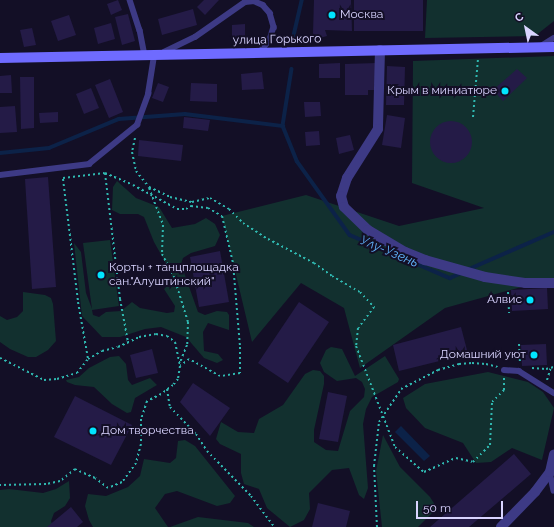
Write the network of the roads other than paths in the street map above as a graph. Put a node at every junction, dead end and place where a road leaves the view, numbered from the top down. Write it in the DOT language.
graph roads {
  1 [pos="130,0"];
  2 [pos="554,38"];
  3 [pos="538,47"];
  4 [pos="554,47"];
  5 [pos="380,50"];
  6 [pos="260,53"];
  7 [pos="149,56"];
  8 [pos="0,58"];
  9 [pos="0,175"];
  10 [pos="554,283"];
  11 [pos="504,370"];
  12 [pos="554,393"];
  13 [pos="554,454"];
  14 [pos="550,472"];
  15 [pos="554,491"];
  16 [pos="501,527"];
  1 -- 7 [label="lane"];
  2 -- 3 [label="lane"];
  3 -- 4 [label="main road, улица Горького"];
  3 -- 5 [label="main road, улица Горького"];
  5 -- 6 [label="main road, улица Горького"];
  5 -- 10 [label="street"];
  6 -- 7 [label="main road, улица Горького"];
  6 -- 7 [label="lane"];
  7 -- 8 [label="main road, улица Горького"];
  7 -- 9 [label="lane"];
  11 -- 12 [label="lane"];
  13 -- 14 [label="street"];
  14 -- 15 [label="lane"];
  14 -- 16 [label="street"];
}
